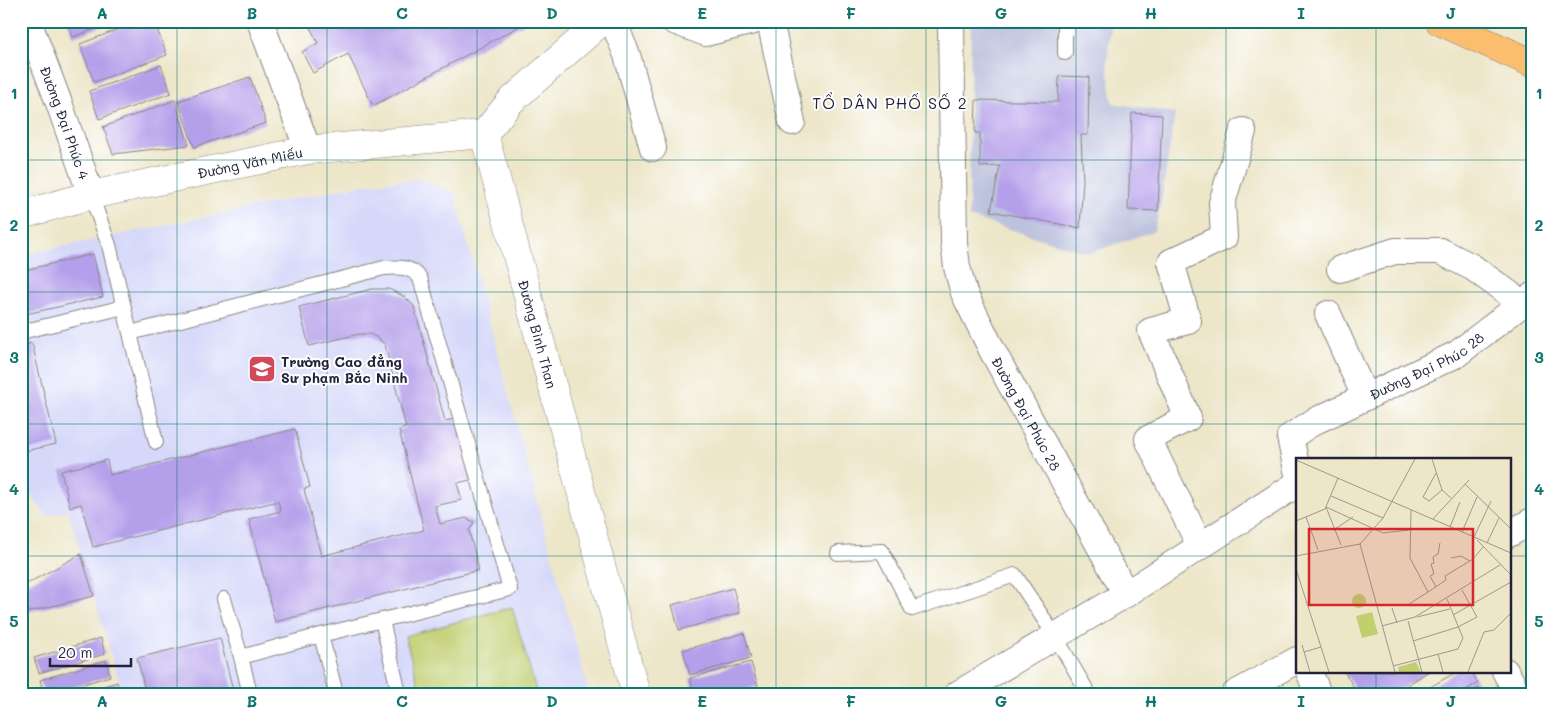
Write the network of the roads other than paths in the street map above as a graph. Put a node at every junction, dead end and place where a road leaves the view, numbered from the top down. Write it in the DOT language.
graph roads {
  1 [pos="28,21"];
  2 [pos="260,21"];
  3 [pos="602,21"];
  4 [pos="614,21"];
  5 [pos="674,21"];
  6 [pos="754,21"];
  7 [pos="770,21"];
  8 [pos="952,21"];
  9 [pos="1065,21"];
  10 [pos="1447,23"];
  11 [pos="1065,53"];
  12 [pos="1532,63"];
  13 [pos="792,122"];
  14 [pos="1242,131"];
  15 [pos="484,134"];
  16 [pos="653,148"];
  17 [pos="308,150"];
  18 [pos="92,195"];
  19 [pos="21,215"];
  20 [pos="1340,269"];
  21 [pos="1527,299"];
  22 [pos="124,306"];
  23 [pos="1328,314"];
  24 [pos="21,332"];
  25 [pos="130,333"];
  26 [pos="1364,398"];
  27 [pos="156,442"];
  28 [pos="1296,465"];
  29 [pos="1296,485"];
  30 [pos="1532,521"];
  31 [pos="1510,533"];
  32 [pos="1200,546"];
  33 [pos="838,553"];
  34 [pos="1126,594"];
  35 [pos="224,599"];
  36 [pos="382,620"];
  37 [pos="321,635"];
  38 [pos="1055,636"];
  39 [pos="241,657"];
  40 [pos="1296,661"];
  41 [pos="1309,672"];
  42 [pos="1506,672"];
  43 [pos="250,694"];
  44 [pos="336,694"];
  45 [pos="399,694"];
  46 [pos="636,694"];
  47 [pos="958,694"];
  48 [pos="1089,694"];
  49 [pos="1235,694"];
  50 [pos="1318,694"];
  51 [pos="1518,694"];
  1 -- 18 [label="street, Đường Đại Phúc 4"];
  2 -- 17 [label="street"];
  3 -- 15 [label="street"];
  4 -- 16 [label="street"];
  5 -- 6 [label="street"];
  7 -- 13 [label="street"];
  8 -- 34 [label="street, Đường Đại Phúc 28"];
  9 -- 11 [label="lane"];
  10 -- 12 [label="main road"];
  14 -- 32 [label="street"];
  15 -- 17 [label="street, Đường Văn Miếu"];
  15 -- 46 [label="street, Đường Bình Than"];
  17 -- 18 [label="street, Đường Văn Miếu"];
  18 -- 19 [label="street, Đường Văn Miếu"];
  18 -- 22 [label="lane"];
  20 -- 21 [label="street"];
  21 -- 26 [label="street, Đường Đại Phúc 28"];
  22 -- 24 [label="lane"];
  22 -- 25 [label="lane"];
  23 -- 26 [label="street"];
  25 -- 27 [label="lane"];
  25 -- 36 [label="lane"];
  26 -- 28 [label="street, Đường Đại Phúc 28"];
  29 -- 32 [label="street"];
  30 -- 31 [label="street"];
  32 -- 34 [label="street"];
  33 -- 38 [label="lane"];
  34 -- 38 [label="street"];
  35 -- 39 [label="lane"];
  36 -- 37 [label="lane"];
  36 -- 45 [label="lane"];
  37 -- 39 [label="lane"];
  37 -- 44 [label="lane"];
  38 -- 47 [label="street"];
  38 -- 48 [label="lane"];
  39 -- 43 [label="lane"];
  40 -- 49 [label="street"];
  41 -- 50 [label="street"];
  42 -- 51 [label="street"];
}
